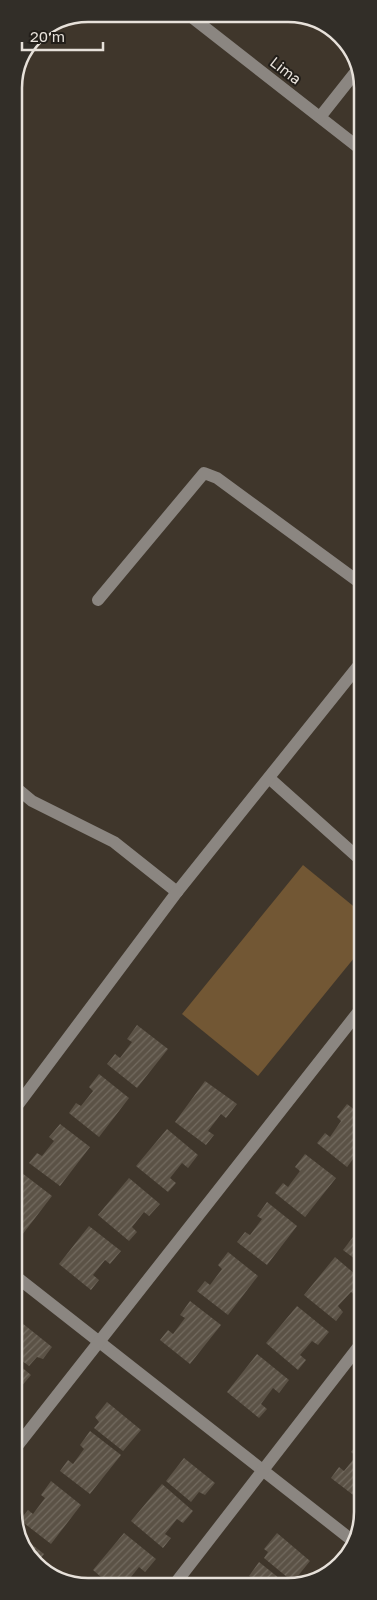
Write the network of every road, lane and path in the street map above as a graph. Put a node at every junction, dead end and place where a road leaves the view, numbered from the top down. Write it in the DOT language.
graph roads {
  1 [pos="198,22"];
  2 [pos="353,75"];
  3 [pos="320,117"];
  4 [pos="354,144"];
  5 [pos="354,578"];
  6 [pos="98,600"];
  7 [pos="354,671"];
  8 [pos="269,778"];
  9 [pos="23,793"];
  10 [pos="354,854"];
  11 [pos="177,892"];
  12 [pos="354,1017"];
  13 [pos="22,1099"];
  14 [pos="22,1281"];
  15 [pos="100,1342"];
  16 [pos="354,1352"];
  17 [pos="22,1440"];
  18 [pos="261,1471"];
  19 [pos="348,1538"];
  20 [pos="179,1578"];
  1 -- 3 [label="street, Lima"];
  2 -- 3 [label="street"];
  3 -- 4 [label="street, Lima"];
  5 -- 6 [label="street"];
  7 -- 8 [label="street"];
  8 -- 10 [label="street"];
  8 -- 11 [label="street"];
  9 -- 11 [label="street"];
  11 -- 13 [label="street"];
  12 -- 15 [label="street"];
  14 -- 15 [label="street"];
  15 -- 17 [label="street"];
  15 -- 18 [label="street"];
  16 -- 18 [label="street"];
  18 -- 19 [label="street"];
  18 -- 20 [label="street"];
}
